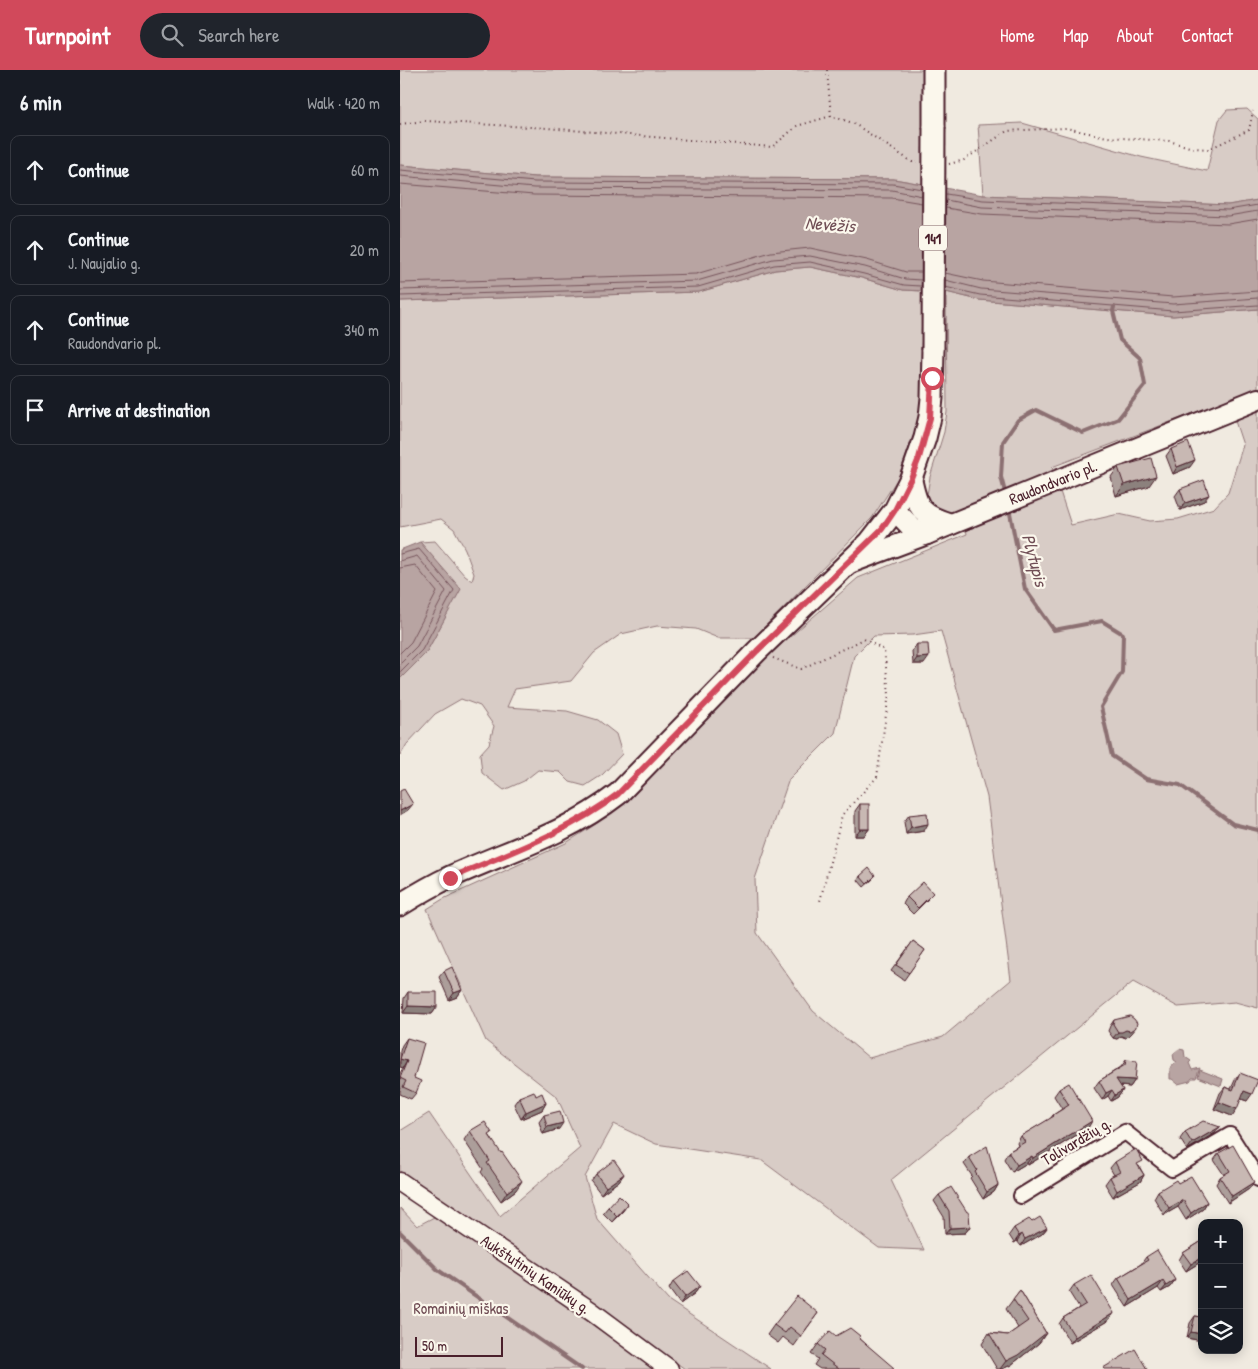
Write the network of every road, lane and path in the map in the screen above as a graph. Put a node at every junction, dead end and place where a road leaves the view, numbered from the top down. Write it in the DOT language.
graph roads {
  1 [pos="826,70"];
  2 [pos="934,70"];
  3 [pos="1253,111"];
  4 [pos="831,116"];
  5 [pos="400,124"];
  6 [pos="922,162"];
  7 [pos="941,164"];
  8 [pos="1258,398"];
  9 [pos="911,478"];
  10 [pos="921,509"];
  11 [pos="895,510"];
  12 [pos="951,524"];
  13 [pos="927,534"];
  14 [pos="847,564"];
  15 [pos="757,651"];
  16 [pos="820,901"];
  17 [pos="400,905"];
  18 [pos="1258,1179"];
  19 [pos="400,1182"];
  20 [pos="1021,1196"];
  21 [pos="669,1369"];
  1 -- 4 [label="path"];
  2 -- 9 [label="main road, 141, bridge"];
  3 -- 7 [label="path"];
  4 -- 5 [label="path"];
  4 -- 6 [label="path"];
  8 -- 12 [label="main road, Raudondvario pl."];
  9 -- 10 [label="main road"];
  9 -- 11 [label="main road, 141"];
  10 -- 11 [label="main road"];
  10 -- 12 [label="main road"];
  11 -- 13 [label="main road"];
  11 -- 14 [label="main road, Raudondvario pl. / 141"];
  12 -- 13 [label="main road, Raudondvario pl."];
  13 -- 14 [label="main road, Raudondvario pl."];
  14 -- 15 [label="main road, Raudondvario pl. / 141"];
  15 -- 16 [label="path"];
  15 -- 17 [label="main road, Raudondvario pl. / 141"];
  18 -- 20 [label="street, Tolivardžių g."];
  19 -- 21 [label="street, Aukštutinių Kaniūkų g."];
}
